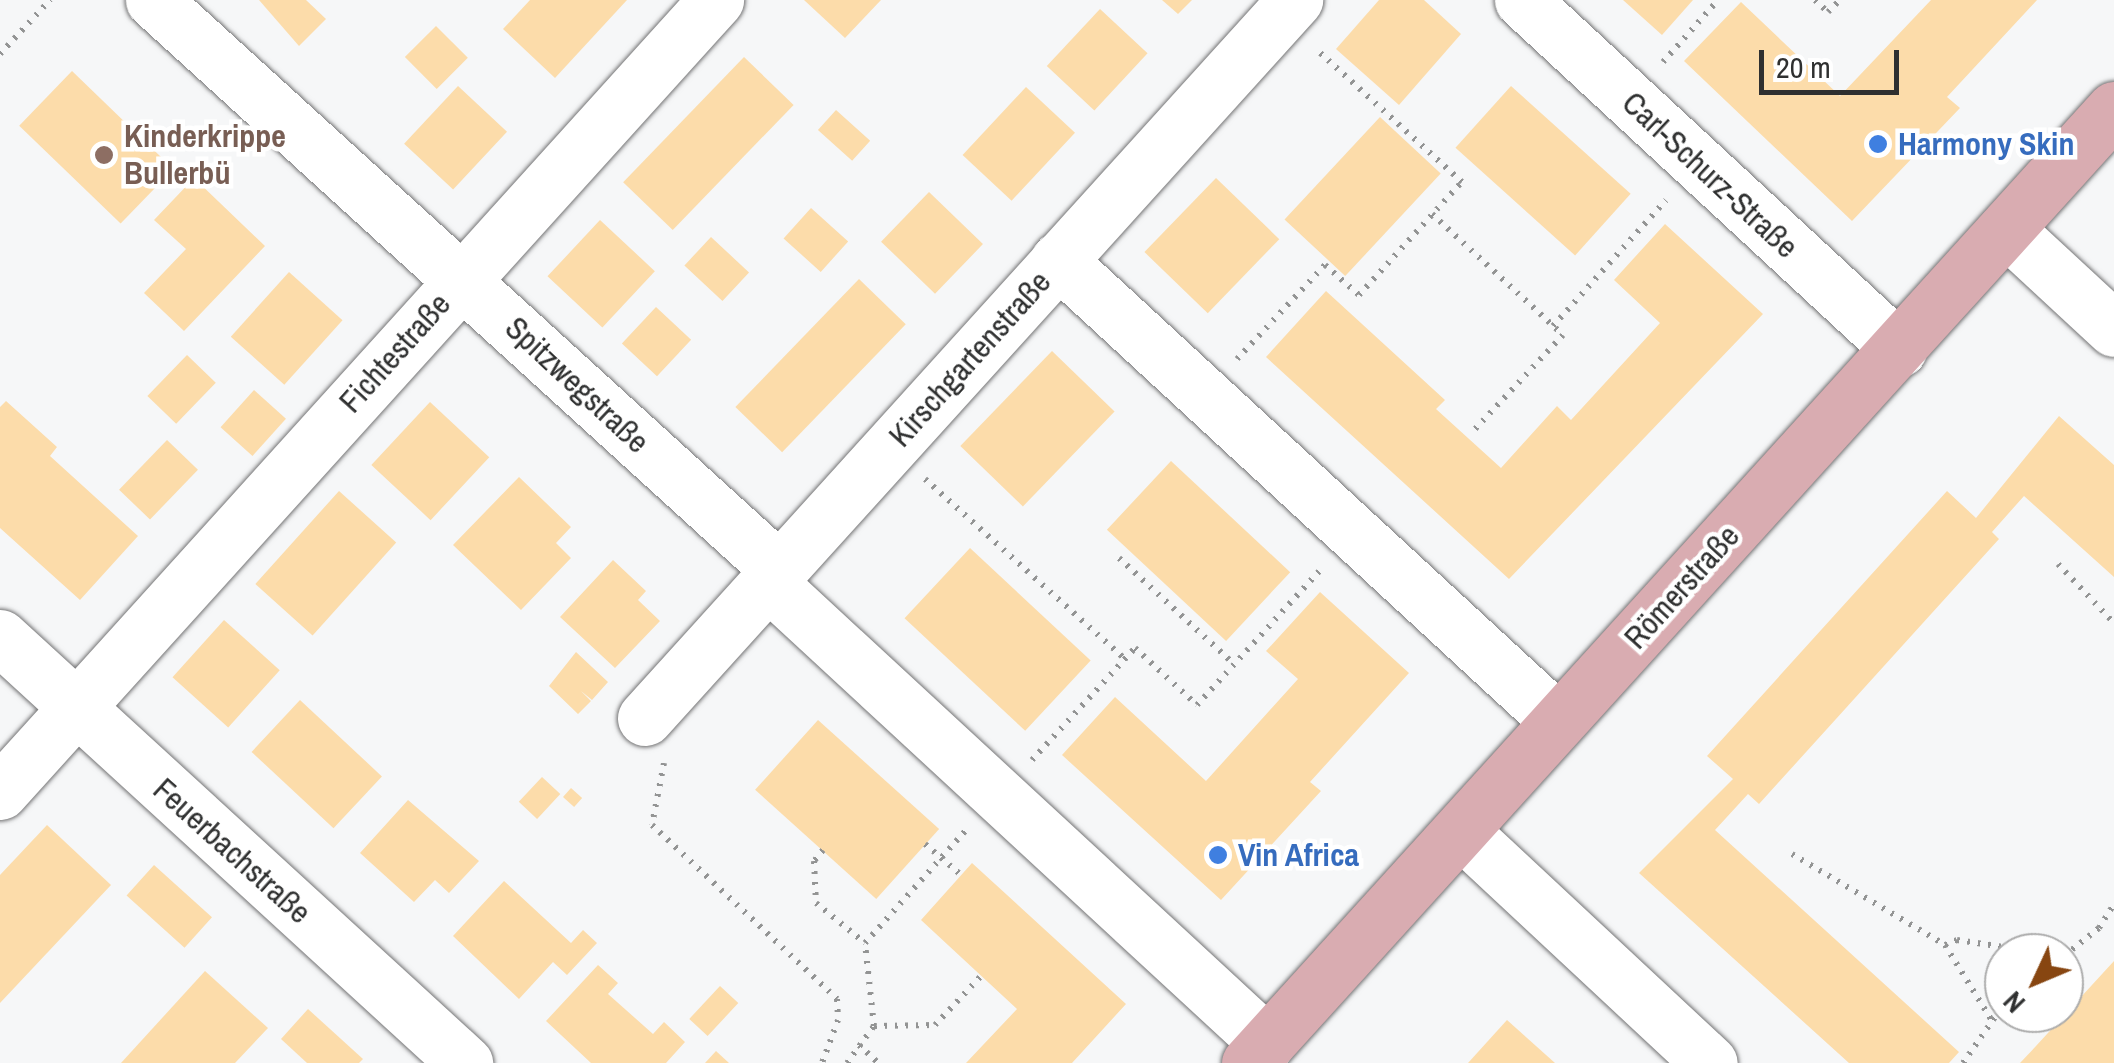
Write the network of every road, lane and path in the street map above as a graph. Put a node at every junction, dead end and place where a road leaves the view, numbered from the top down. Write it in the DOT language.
graph roads {
  1 [pos="50,0"];
  2 [pos="154,0"];
  3 [pos="716,0"];
  4 [pos="1522,0"];
  5 [pos="1718,0"];
  6 [pos="1815,0"];
  7 [pos="1840,0"];
  8 [pos="1288,8"];
  9 [pos="0,54"];
  10 [pos="1629,100"];
  11 [pos="2114,110"];
  12 [pos="1698,164"];
  13 [pos="1432,214"];
  14 [pos="2006,228"];
  15 [pos="1058,260"];
  16 [pos="462,278"];
  17 [pos="1552,326"];
  18 [pos="2114,329"];
  19 [pos="1900,348"];
  20 [pos="1203,396"];
  21 [pos="1475,429"];
  22 [pos="890,448"];
  23 [pos="1353,534"];
  24 [pos="1119,558"];
  25 [pos="2058,564"];
  26 [pos="772,576"];
  27 [pos="2114,623"];
  28 [pos="0,638"];
  29 [pos="1125,660"];
  30 [pos="1234,664"];
  31 [pos="76,709"];
  32 [pos="645,718"];
  33 [pos="1558,721"];
  34 [pos="0,792"];
  35 [pos="999,796"];
  36 [pos="1462,831"];
  37 [pos="925,844"];
  38 [pos="822,850"];
  39 [pos="1792,854"];
  40 [pos="940,857"];
  41 [pos="961,875"];
  42 [pos="2114,904"];
  43 [pos="2084,940"];
  44 [pos="865,944"];
  45 [pos="1984,944"];
  46 [pos="1945,945"];
  47 [pos="981,976"];
  48 [pos="1984,1008"];
  49 [pos="874,1026"];
  50 [pos="1987,1033"];
  51 [pos="860,1045"];
  52 [pos="1258,1053"];
  53 [pos="465,1063"];
  54 [pos="822,1063"];
  55 [pos="848,1063"];
  56 [pos="878,1063"];
  57 [pos="1710,1063"];
  58 [pos="1963,1063"];
  1 -- 9 [label="path"];
  2 -- 16 [label="street, Spitzwegstraße"];
  3 -- 16 [label="street, Fichtestraße"];
  4 -- 10 [label="street, Carl-Schurz-Straße"];
  5 -- 10 [label="path"];
  6 -- 7 [label="path"];
  8 -- 13 [label="path"];
  8 -- 15 [label="street, Kirschgartenstraße"];
  10 -- 12 [label="street, Carl-Schurz-Straße"];
  11 -- 14 [label="main road, Römerstraße"];
  12 -- 17 [label="path"];
  12 -- 19 [label="street, Carl-Schurz-Straße"];
  13 -- 17 [label="path"];
  13 -- 20 [label="path"];
  14 -- 18 [label="street"];
  14 -- 19 [label="main road, Römerstraße"];
  15 -- 20 [label="street"];
  15 -- 22 [label="street, Kirschgartenstraße"];
  16 -- 26 [label="street, Spitzwegstraße"];
  16 -- 31 [label="street, Fichtestraße"];
  17 -- 21 [label="path"];
  19 -- 33 [label="main road, Römerstraße"];
  20 -- 23 [label="street"];
  22 -- 26 [label="street, Kirschgartenstraße"];
  22 -- 29 [label="path"];
  23 -- 30 [label="path"];
  23 -- 33 [label="street"];
  24 -- 30 [label="path"];
  25 -- 27 [label="path"];
  26 -- 32 [label="street, Kirschgartenstraße"];
  26 -- 35 [label="street, Spitzwegstraße"];
  28 -- 31 [label="street, Feuerbachstraße"];
  29 -- 30 [label="path"];
  29 -- 35 [label="path"];
  31 -- 34 [label="street, Fichtestraße"];
  31 -- 53 [label="street, Feuerbachstraße"];
  32 -- 54 [label="path"];
  33 -- 36 [label="main road, Römerstraße"];
  35 -- 40 [label="path"];
  35 -- 52 [label="street, Spitzwegstraße"];
  36 -- 52 [label="main road, Römerstraße"];
  36 -- 57 [label="street"];
  37 -- 40 [label="path"];
  38 -- 44 [label="path"];
  39 -- 46 [label="path"];
  40 -- 41 [label="path"];
  40 -- 44 [label="path"];
  42 -- 43 [label="path"];
  44 -- 49 [label="path"];
  45 -- 46 [label="path"];
  46 -- 48 [label="path"];
  47 -- 49 [label="path"];
  49 -- 51 [label="path"];
  50 -- 58 [label="path"];
  51 -- 55 [label="path"];
  51 -- 56 [label="path"];
}
